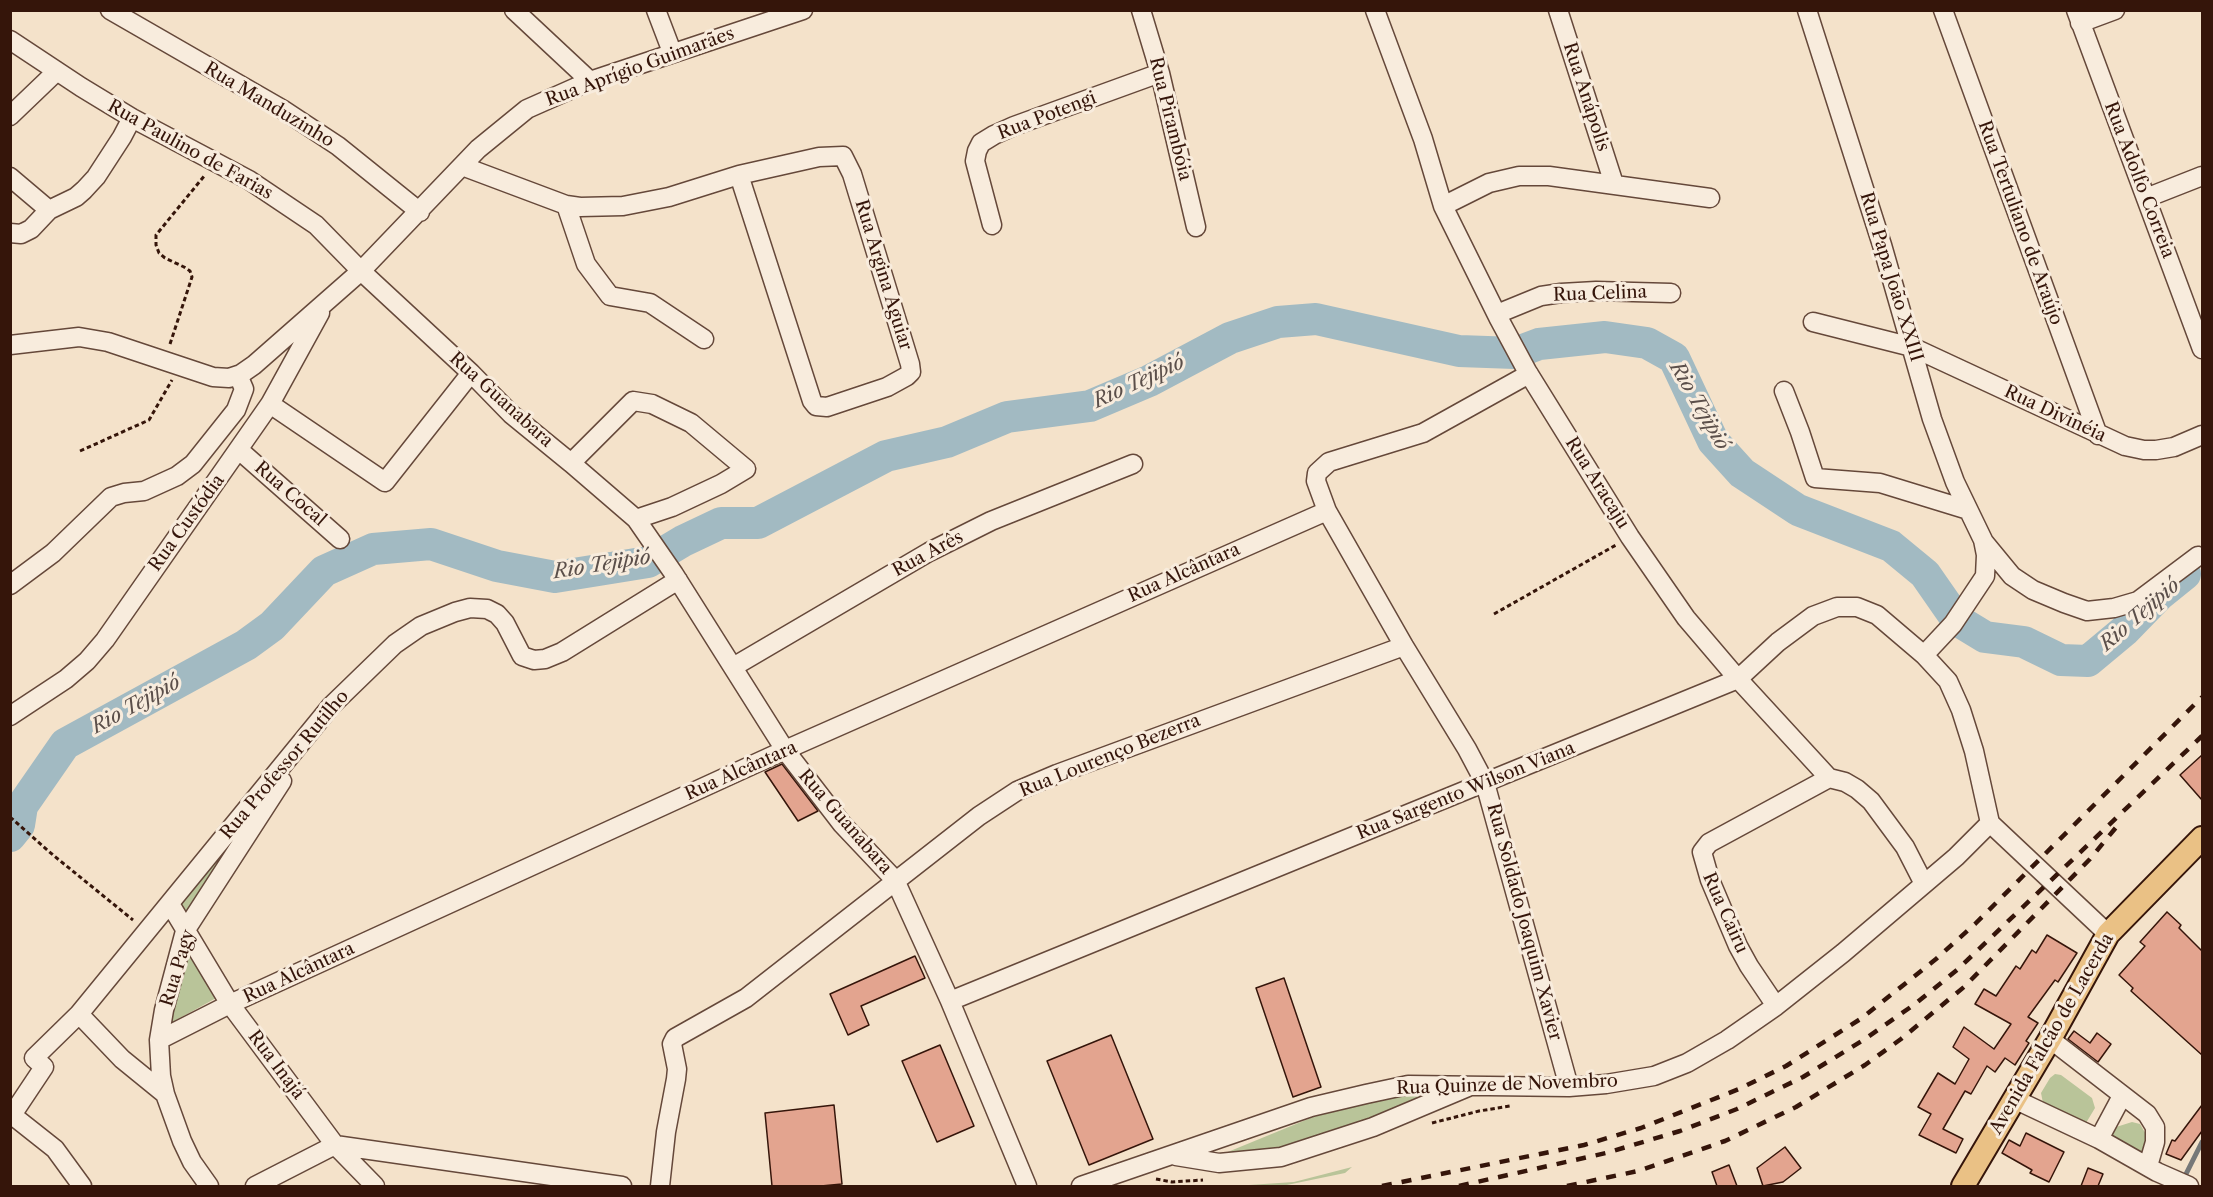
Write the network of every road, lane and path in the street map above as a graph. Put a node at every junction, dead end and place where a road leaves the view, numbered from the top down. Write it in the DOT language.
graph roads {
  1 [pos="110,10"];
  2 [pos="514,10"];
  3 [pos="656,10"];
  4 [pos="803,10"];
  5 [pos="1141,10"];
  6 [pos="1375,10"];
  7 [pos="1558,10"];
  8 [pos="1808,10"];
  9 [pos="1942,10"];
  10 [pos="2115,10"];
  11 [pos="2078,17"];
  12 [pos="10,40"];
  13 [pos="672,52"];
  14 [pos="57,71"];
  15 [pos="1160,73"];
  16 [pos="590,81"];
  17 [pos="10,116"];
  18 [pos="132,118"];
  19 [pos="216,162"];
  20 [pos="462,166"];
  21 [pos="739,175"];
  22 [pos="2202,176"];
  23 [pos="10,177"];
  24 [pos="1614,184"];
  25 [pos="1710,198"];
  26 [pos="2146,198"];
  27 [pos="566,205"];
  28 [pos="1443,206"];
  29 [pos="49,210"];
  30 [pos="420,212"];
  31 [pos="992,225"];
  32 [pos="1196,227"];
  33 [pos="10,233"];
  34 [pos="361,271"];
  35 [pos="1671,293"];
  36 [pos="328,299"];
  37 [pos="1498,317"];
  38 [pos="1813,322"];
  39 [pos="704,339"];
  40 [pos="10,345"];
  41 [pos="1912,347"];
  42 [pos="2202,349"];
  43 [pos="173,363"];
  44 [pos="1528,372"];
  45 [pos="471,373"];
  46 [pos="238,375"];
  47 [pos="1784,391"];
  48 [pos="270,404"];
  49 [pos="2098,435"];
  50 [pos="2202,435"];
  51 [pos="239,450"];
  52 [pos="80,451"];
  53 [pos="571,463"];
  54 [pos="1134,464"];
  55 [pos="1968,510"];
  56 [pos="1327,511"];
  57 [pos="639,523"];
  58 [pos="1630,537"];
  59 [pos="340,539"];
  60 [pos="1983,540"];
  61 [pos="2198,556"];
  62 [pos="676,577"];
  63 [pos="10,585"];
  64 [pos="1494,614"];
  65 [pos="1404,646"];
  66 [pos="1924,655"];
  67 [pos="733,667"];
  68 [pos="1738,679"];
  69 [pos="331,706"];
  70 [pos="10,716"];
  71 [pos="785,750"];
  72 [pos="1829,778"];
  73 [pos="1485,783"];
  74 [pos="10,817"];
  75 [pos="1990,823"];
  76 [pos="2202,838"];
  77 [pos="895,880"];
  78 [pos="1924,884"];
  79 [pos="170,904"];
  80 [pos="147,931"];
  81 [pos="185,931"];
  82 [pos="2108,934"];
  83 [pos="950,1001"];
  84 [pos="230,1004"];
  85 [pos="1776,1006"];
  86 [pos="79,1014"];
  87 [pos="2050,1039"];
  88 [pos="159,1040"];
  89 [pos="1473,1085"];
  90 [pos="1569,1087"];
  91 [pos="165,1094"];
  92 [pos="2122,1096"];
  93 [pos="2014,1098"];
  94 [pos="2098,1139"];
  95 [pos="335,1145"];
  96 [pos="1174,1156"];
  97 [pos="2152,1169"];
  98 [pos="1172,1182"];
  99 [pos="82,1186"];
  100 [pos="209,1186"];
  101 [pos="255,1186"];
  102 [pos="375,1186"];
  103 [pos="622,1186"];
  104 [pos="660,1186"];
  105 [pos="1027,1186"];
  106 [pos="1081,1186"];
  107 [pos="1170,1186"];
  108 [pos="1963,1186"];
  109 [pos="2189,1186"];
  1 -- 30 [label="street, Rua Manduzinho"];
  2 -- 16 [label="street"];
  3 -- 13 [label="street"];
  4 -- 13 [label="street, Rua Aprígio Guimarães"];
  5 -- 15 [label="street, Rua Pirambóia"];
  6 -- 28 [label="street, Rua Aracaju"];
  7 -- 24 [label="street, Rua Anápolis"];
  8 -- 41 [label="street, Rua Papa João XXIII"];
  9 -- 49 [label="street, Rua Tertuliano de Araújo"];
  10 -- 11 [label="street"];
  11 -- 26 [label="street, Rua Adolfo Correia"];
  12 -- 14 [label="street, Rua Paulino de Farias"];
  13 -- 16 [label="street, Rua Aprígio Guimarães"];
  14 -- 17 [label="street"];
  14 -- 18 [label="street, Rua Paulino de Farias"];
  15 -- 31 [label="street, Rua Potengi"];
  15 -- 32 [label="street, Rua Pirambóia"];
  16 -- 20 [label="street, Rua Aprígio Guimarães"];
  18 -- 19 [label="street, Rua Paulino de Farias"];
  18 -- 29 [label="street"];
  19 -- 34 [label="street, Rua Paulino de Farias"];
  19 -- 43 [label="path"];
  20 -- 27 [label="street, Rua Argina Aguiar"];
  20 -- 30 [label="street, Rua Aprígio Guimarães"];
  21 -- 21 [label="street, Rua Argina Aguiar"];
  21 -- 27 [label="street, Rua Argina Aguiar"];
  22 -- 26 [label="street"];
  23 -- 29 [label="street"];
  24 -- 25 [label="street"];
  24 -- 28 [label="street"];
  26 -- 42 [label="street, Rua Adolfo Correia"];
  27 -- 39 [label="street"];
  28 -- 37 [label="street, Rua Aracaju"];
  29 -- 33 [label="street"];
  30 -- 34 [label="street, Rua Aprígio Guimarães"];
  34 -- 36 [label="street, Rua Aprígio Guimarães"];
  34 -- 45 [label="street, Rua Guanabara"];
  35 -- 37 [label="street, Rua Celina"];
  36 -- 46 [label="street, Rua Aprígio Guimarães"];
  36 -- 48 [label="street, Rua Custódia"];
  37 -- 44 [label="street, Rua Aracaju"];
  38 -- 41 [label="street, Rua Divinéia"];
  40 -- 43 [label="street"];
  41 -- 49 [label="street, Rua Divinéia"];
  41 -- 55 [label="street, Rua Papa João XXIII"];
  43 -- 46 [label="street"];
  43 -- 52 [label="path"];
  44 -- 56 [label="street, Rua Soldado Joaquim Xavier"];
  44 -- 58 [label="street, Rua Aracaju"];
  45 -- 48 [label="street"];
  45 -- 53 [label="street, Rua Guanabara"];
  46 -- 63 [label="street"];
  47 -- 55 [label="street"];
  48 -- 51 [label="street, Rua Custódia"];
  49 -- 50 [label="street, Rua Divinéia"];
  51 -- 59 [label="street, Rua Cocal"];
  51 -- 70 [label="street, Rua Custódia"];
  53 -- 57 [label="street, Rua Guanabara"];
  53 -- 57 [label="street"];
  54 -- 67 [label="street, Rua Arês"];
  55 -- 60 [label="street, Rua Papa João XXIII"];
  56 -- 65 [label="street, Rua Soldado Joaquim Xavier"];
  56 -- 71 [label="street, Rua Alcântara"];
  57 -- 62 [label="street, Rua Guanabara"];
  58 -- 64 [label="path"];
  58 -- 68 [label="street, Rua Aracaju"];
  60 -- 61 [label="street, Rua Papa João XXIII"];
  60 -- 66 [label="street, Rua Papa João XXIII"];
  62 -- 67 [label="street, Rua Guanabara"];
  62 -- 69 [label="street, Rua Professor Rutilho"];
  65 -- 73 [label="street, Rua Soldado Joaquim Xavier"];
  65 -- 77 [label="street, Rua Lourenço Bezerra"];
  66 -- 68 [label="street, Rua Sargento Wilson Viana"];
  66 -- 75 [label="street, Rua Sargento Wilson Viana"];
  67 -- 71 [label="street, Rua Guanabara"];
  68 -- 72 [label="street, Rua Aracaju"];
  68 -- 73 [label="street, Rua Sargento Wilson Viana"];
  69 -- 79 [label="street, Rua Professor Rutilho"];
  69 -- 81 [label="street, Rua Pagy"];
  71 -- 77 [label="street, Rua Guanabara"];
  71 -- 84 [label="street, Rua Alcântara"];
  72 -- 78 [label="street, Rua Aracaju"];
  72 -- 85 [label="street, Rua Cairu"];
  73 -- 83 [label="street, Rua Sargento Wilson Viana"];
  73 -- 90 [label="street, Rua Soldado Joaquim Xavier"];
  74 -- 80 [label="path"];
  75 -- 78 [label="street, Rua Quinze de Novembro"];
  75 -- 82 [label="street"];
  76 -- 82 [label="main road, Avenida Falcão de Lacerda"];
  77 -- 83 [label="street, Rua Guanabara"];
  77 -- 104 [label="street, Rua Lourenço Bezerra"];
  78 -- 85 [label="street, Rua Quinze de Novembro"];
  79 -- 80 [label="street, Rua Professor Rutilho"];
  79 -- 81 [label="street, Rua Inajá"];
  80 -- 86 [label="street, Rua Professor Rutilho"];
  81 -- 84 [label="street, Rua Inajá"];
  81 -- 88 [label="street, Rua Pagy"];
  82 -- 87 [label="main road, Avenida Falcão de Lacerda"];
  83 -- 105 [label="street, Rua Guanabara"];
  84 -- 88 [label="street, Rua Alcântara"];
  84 -- 95 [label="street, Rua Inajá"];
  85 -- 90 [label="street, Rua Quinze de Novembro"];
  86 -- 91 [label="street"];
  86 -- 99 [label="street, Rua Professor Rutilho"];
  87 -- 92 [label="street"];
  87 -- 93 [label="main road, Avenida Falcão de Lacerda"];
  88 -- 91 [label="street, Rua Pagy"];
  89 -- 90 [label="street, Rua Quinze de Novembro"];
  89 -- 96 [label="street, Rua Quinze de Novembro"];
  89 -- 96 [label="street"];
  91 -- 100 [label="street, Rua Pagy"];
  92 -- 94 [label="street"];
  92 -- 97 [label="street"];
  93 -- 94 [label="street"];
  93 -- 108 [label="main road, Avenida Falcão de Lacerda"];
  94 -- 97 [label="street"];
  95 -- 101 [label="street"];
  95 -- 102 [label="street, Rua Inajá"];
  95 -- 103 [label="street"];
  96 -- 106 [label="street, Rua Quinze de Novembro"];
  97 -- 109 [label="street"];
  98 -- 107 [label="path"];
}
